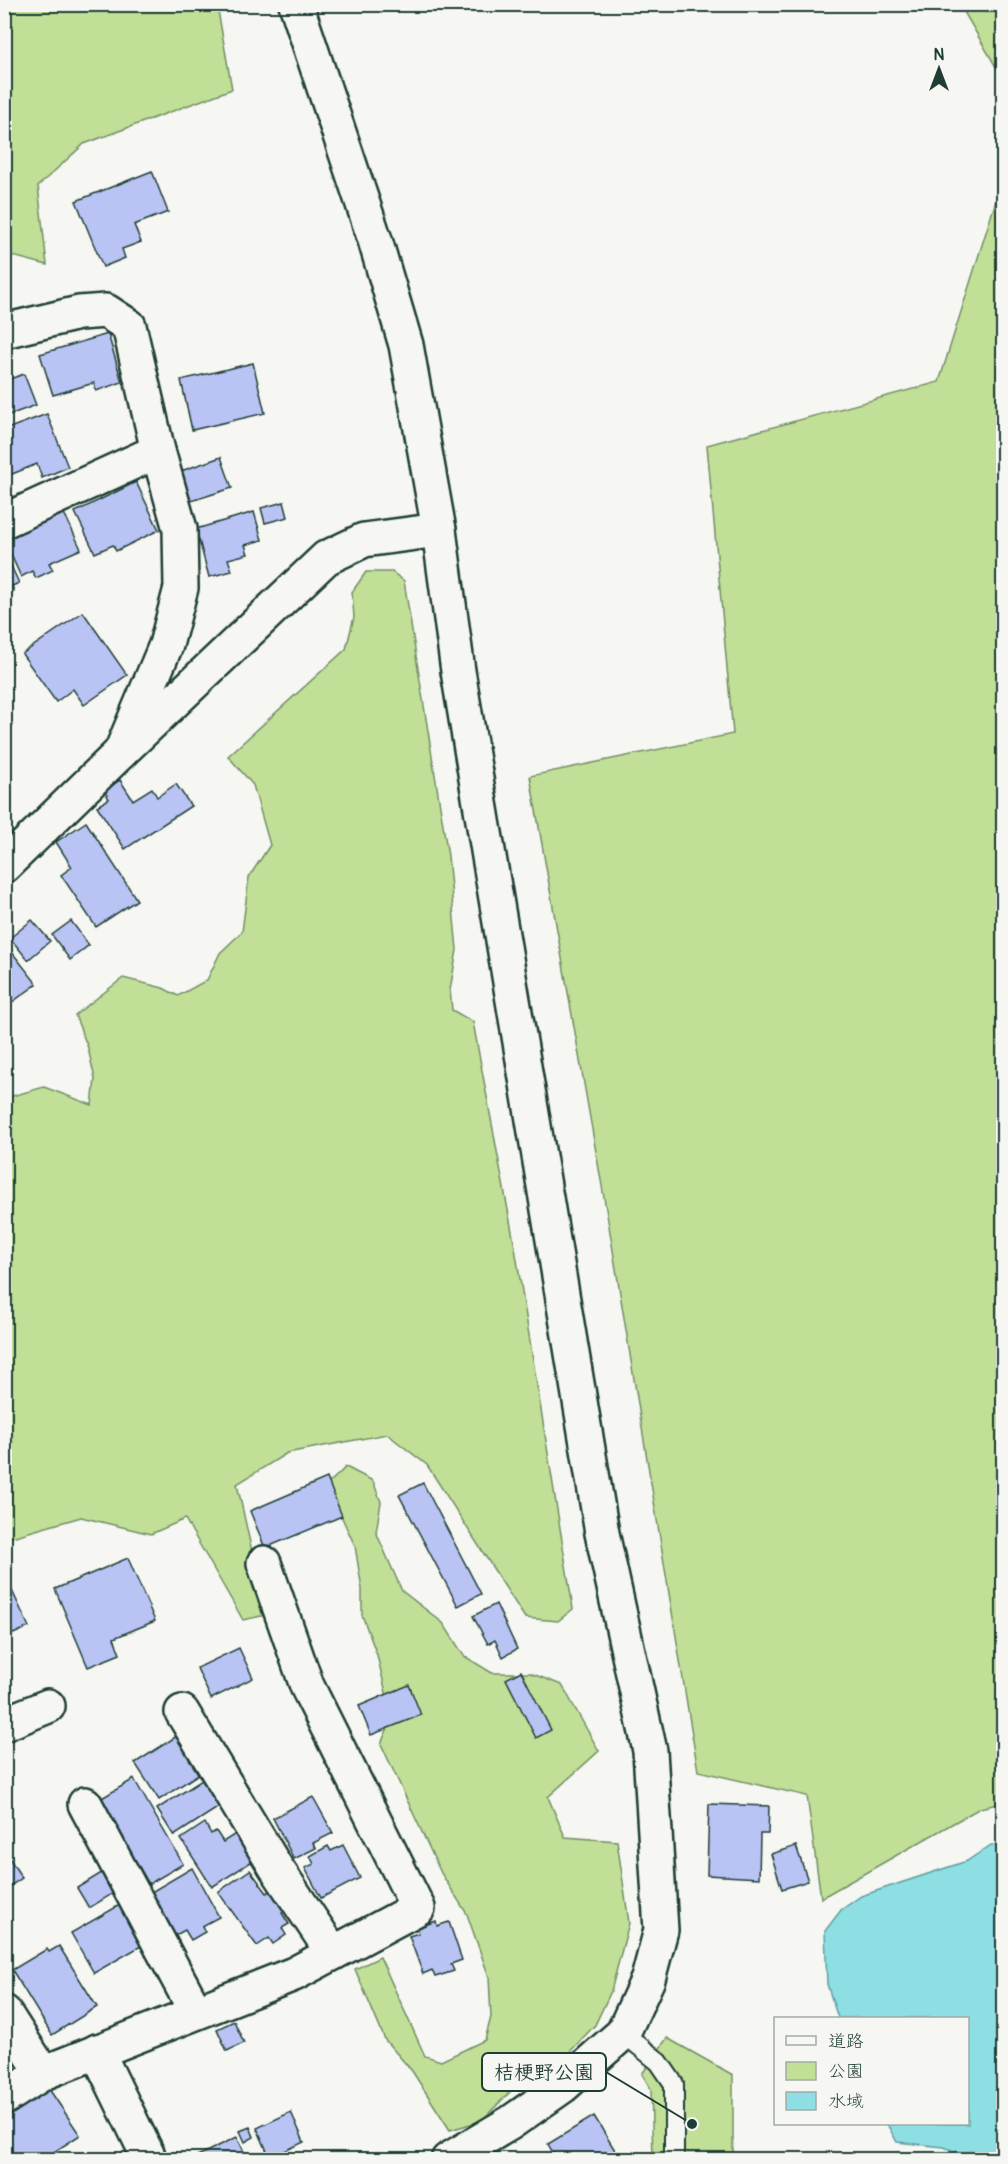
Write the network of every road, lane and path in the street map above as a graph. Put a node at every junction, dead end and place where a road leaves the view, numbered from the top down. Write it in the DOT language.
graph roads {
  1 [pos="296,4"];
  2 [pos="4,331"];
  3 [pos="158,451"];
  4 [pos="4,521"];
  5 [pos="439,530"];
  6 [pos="121,752"];
  7 [pos="4,866"];
  8 [pos="264,1563"];
  9 [pos="48,1706"];
  10 [pos="182,1713"];
  11 [pos="4,1724"];
  12 [pos="85,1804"];
  13 [pos="333,1953"];
  14 [pos="4,2012"];
  15 [pos="195,2012"];
  16 [pos="622,2033"];
  17 [pos="97,2051"];
  18 [pos="43,2073"];
  19 [pos="4,2098"];
  20 [pos="150,2160"];
  21 [pos="448,2160"];
  22 [pos="674,2160"];
  1 -- 5 [label="street"];
  2 -- 3 [label="street"];
  3 -- 4 [label="street"];
  3 -- 6 [label="street"];
  5 -- 6 [label="street"];
  5 -- 16 [label="street"];
  6 -- 7 [label="street"];
  8 -- 13 [label="street"];
  9 -- 11 [label="street"];
  10 -- 13 [label="street"];
  12 -- 15 [label="street"];
  13 -- 15 [label="street"];
  14 -- 18 [label="street"];
  15 -- 17 [label="street"];
  16 -- 21 [label="street"];
  16 -- 22 [label="lane"];
  17 -- 18 [label="street"];
  17 -- 20 [label="street"];
  18 -- 19 [label="street"];
}
